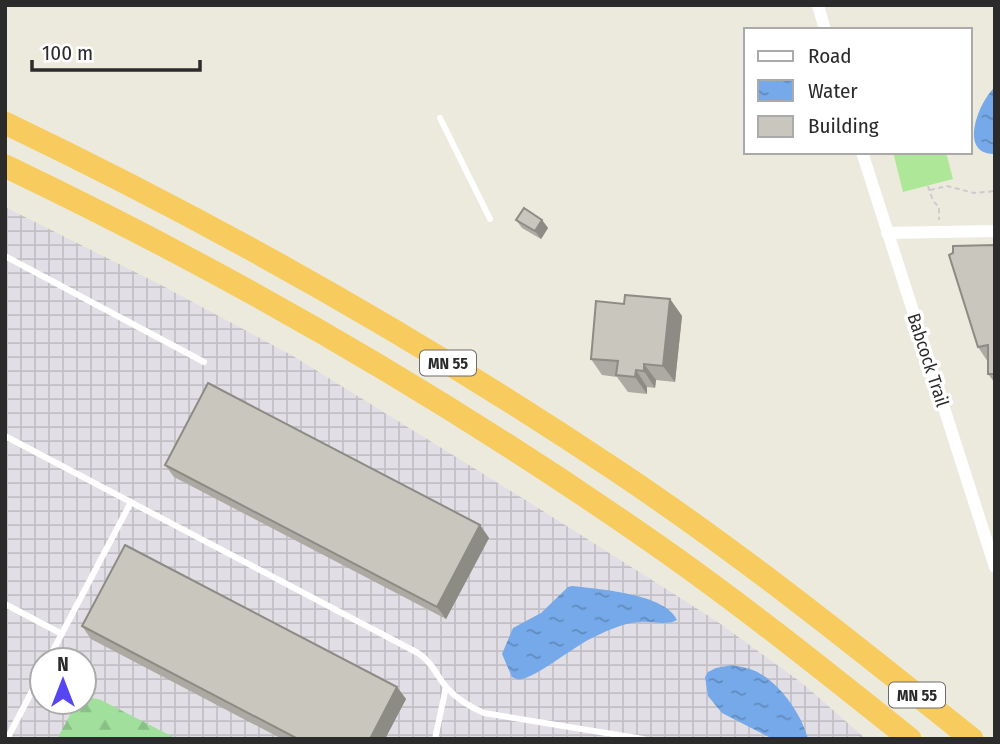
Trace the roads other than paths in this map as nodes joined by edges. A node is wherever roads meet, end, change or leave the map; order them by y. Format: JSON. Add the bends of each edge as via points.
{"nodes":[{"id":1,"x":818,"y":5,"type":"edge"},
{"id":2,"x":824,"y":28,"type":"edge"},
{"id":3,"x":440,"y":118,"type":"dead end"},
{"id":4,"x":5,"y":123,"type":"edge"},
{"id":5,"x":863,"y":154,"type":"edge"},
{"id":6,"x":5,"y":166,"type":"edge"},
{"id":7,"x":491,"y":219,"type":"dead end"},
{"id":8,"x":995,"y":231,"type":"edge"},
{"id":9,"x":887,"y":233,"type":"junction"},
{"id":10,"x":5,"y":256,"type":"edge"},
{"id":11,"x":204,"y":362,"type":"dead end"},
{"id":12,"x":5,"y":436,"type":"edge"},
{"id":13,"x":131,"y":502,"type":"junction"},
{"id":14,"x":995,"y":567,"type":"edge"},
{"id":15,"x":5,"y":604,"type":"edge"},
{"id":16,"x":62,"y":634,"type":"junction"},
{"id":17,"x":56,"y":646,"type":"edge"},
{"id":18,"x":862,"y":651,"type":"junction"},
{"id":19,"x":837,"y":680,"type":"junction"},
{"id":20,"x":446,"y":687,"type":"junction"},
{"id":21,"x":28,"y":699,"type":"edge"},
{"id":22,"x":7,"y":739,"type":"edge"},
{"id":23,"x":435,"y":739,"type":"edge"},
{"id":24,"x":643,"y":739,"type":"edge"},
{"id":25,"x":903,"y":739,"type":"edge"},
{"id":26,"x":910,"y":739,"type":"edge"},
{"id":27,"x":972,"y":739,"type":"edge"},
{"id":28,"x":989,"y":739,"type":"edge"}],
"edges":[{"from":1,"to":2,"type":"street"},
{"from":3,"to":7,"type":"lane"},
{"from":4,"to":18,"type":"highway","number":"MN 55","via":[[209,224],[418,344],[635,483]]},
{"from":5,"to":9,"type":"street","name":"Babcock Trail"},
{"from":6,"to":19,"type":"highway","number":"MN 55","via":[[240,285],[443,403],[636,531]]},
{"from":8,"to":9,"type":"street"},
{"from":9,"to":14,"type":"street","name":"Babcock Trail"},
{"from":10,"to":11,"type":"lane"},
{"from":12,"to":13,"type":"lane"},
{"from":13,"to":16,"type":"lane"},
{"from":13,"to":20,"type":"lane","via":[[418,653],[429,660]]},
{"from":15,"to":16,"type":"lane"},
{"from":16,"to":17,"type":"lane"},
{"from":18,"to":27,"type":"highway","number":"MN 55"},
{"from":18,"to":28,"type":"highway"},
{"from":19,"to":25,"type":"highway"},
{"from":19,"to":26,"type":"highway","number":"MN 55"},
{"from":20,"to":23,"type":"lane"},
{"from":20,"to":24,"type":"lane","via":[[484,713]]},
{"from":21,"to":22,"type":"lane"}]}
